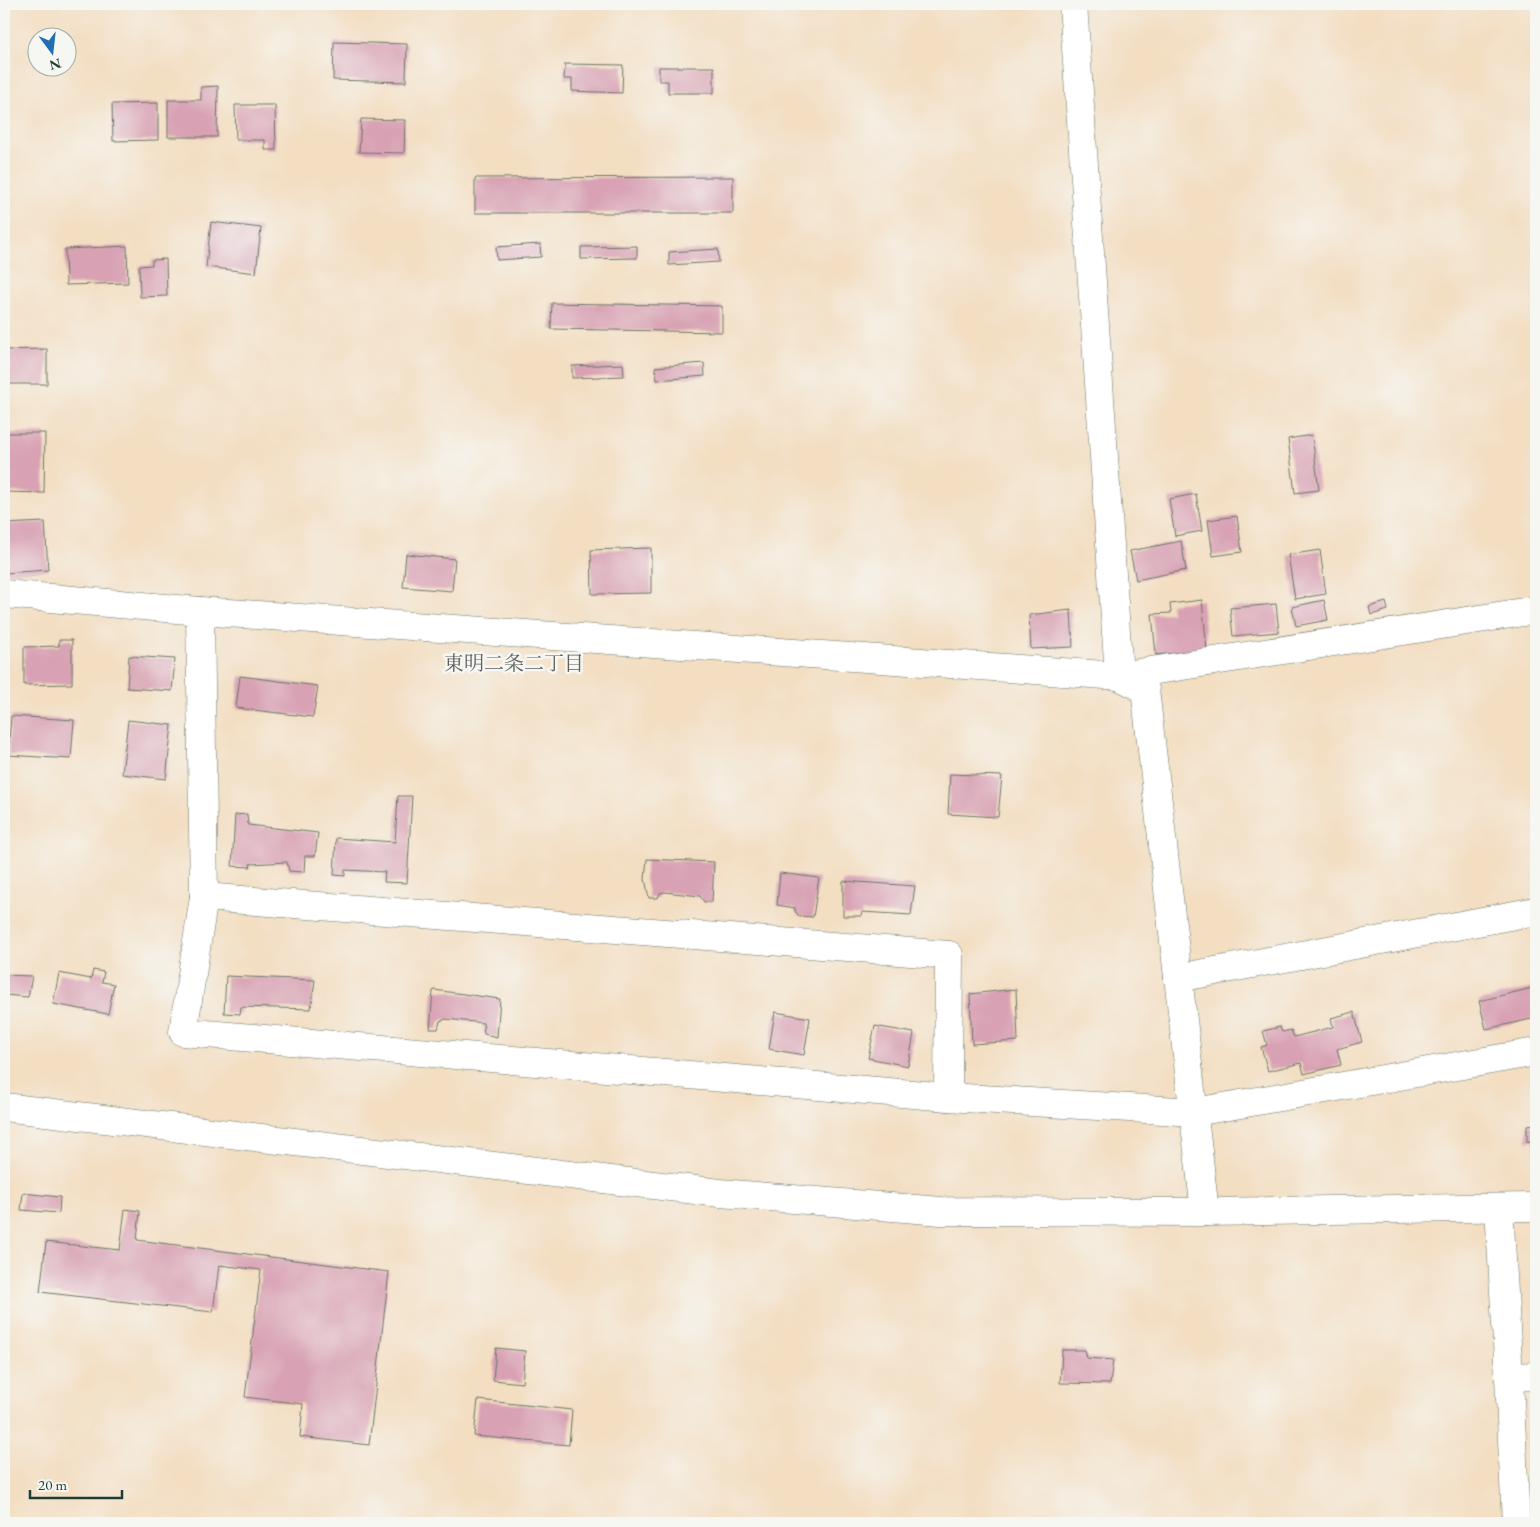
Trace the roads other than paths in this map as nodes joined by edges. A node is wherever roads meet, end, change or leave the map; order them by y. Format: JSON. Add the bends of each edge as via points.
{"nodes":[{"id":1,"x":1074,"y":4,"type":"edge"},
{"id":2,"x":4,"y":594,"type":"edge"},
{"id":3,"x":1536,"y":610,"type":"edge"},
{"id":4,"x":200,"y":611,"type":"junction"},
{"id":5,"x":1119,"y":676,"type":"junction"},
{"id":6,"x":204,"y":897,"type":"junction"},
{"id":7,"x":1536,"y":911,"type":"edge"},
{"id":8,"x":1178,"y":978,"type":"junction"},
{"id":9,"x":1536,"y":1052,"type":"edge"},
{"id":10,"x":948,"y":1097,"type":"junction"},
{"id":11,"x":4,"y":1107,"type":"edge"},
{"id":12,"x":1195,"y":1112,"type":"junction"},
{"id":13,"x":1499,"y":1208,"type":"junction"},
{"id":14,"x":1536,"y":1208,"type":"edge"},
{"id":15,"x":1205,"y":1212,"type":"junction"},
{"id":16,"x":1536,"y":1376,"type":"edge"},
{"id":17,"x":1509,"y":1377,"type":"junction"},
{"id":18,"x":1516,"y":1523,"type":"edge"}],
"edges":[{"from":1,"to":5,"type":"street"},
{"from":2,"to":4,"type":"street"},
{"from":3,"to":5,"type":"street"},
{"from":4,"to":5,"type":"street"},
{"from":4,"to":6,"type":"street"},
{"from":5,"to":8,"type":"street","via":[[1145,689]]},
{"from":6,"to":10,"type":"street","via":[[949,955]]},
{"from":6,"to":10,"type":"street","via":[[183,1032]]},
{"from":7,"to":8,"type":"street"},
{"from":8,"to":12,"type":"street"},
{"from":9,"to":12,"type":"street"},
{"from":10,"to":12,"type":"street"},
{"from":11,"to":15,"type":"street","via":[[720,1193],[941,1211]]},
{"from":12,"to":15,"type":"street"},
{"from":13,"to":14,"type":"street"},
{"from":13,"to":15,"type":"street"},
{"from":13,"to":17,"type":"street"},
{"from":16,"to":17,"type":"street"},
{"from":17,"to":18,"type":"street"}]}
